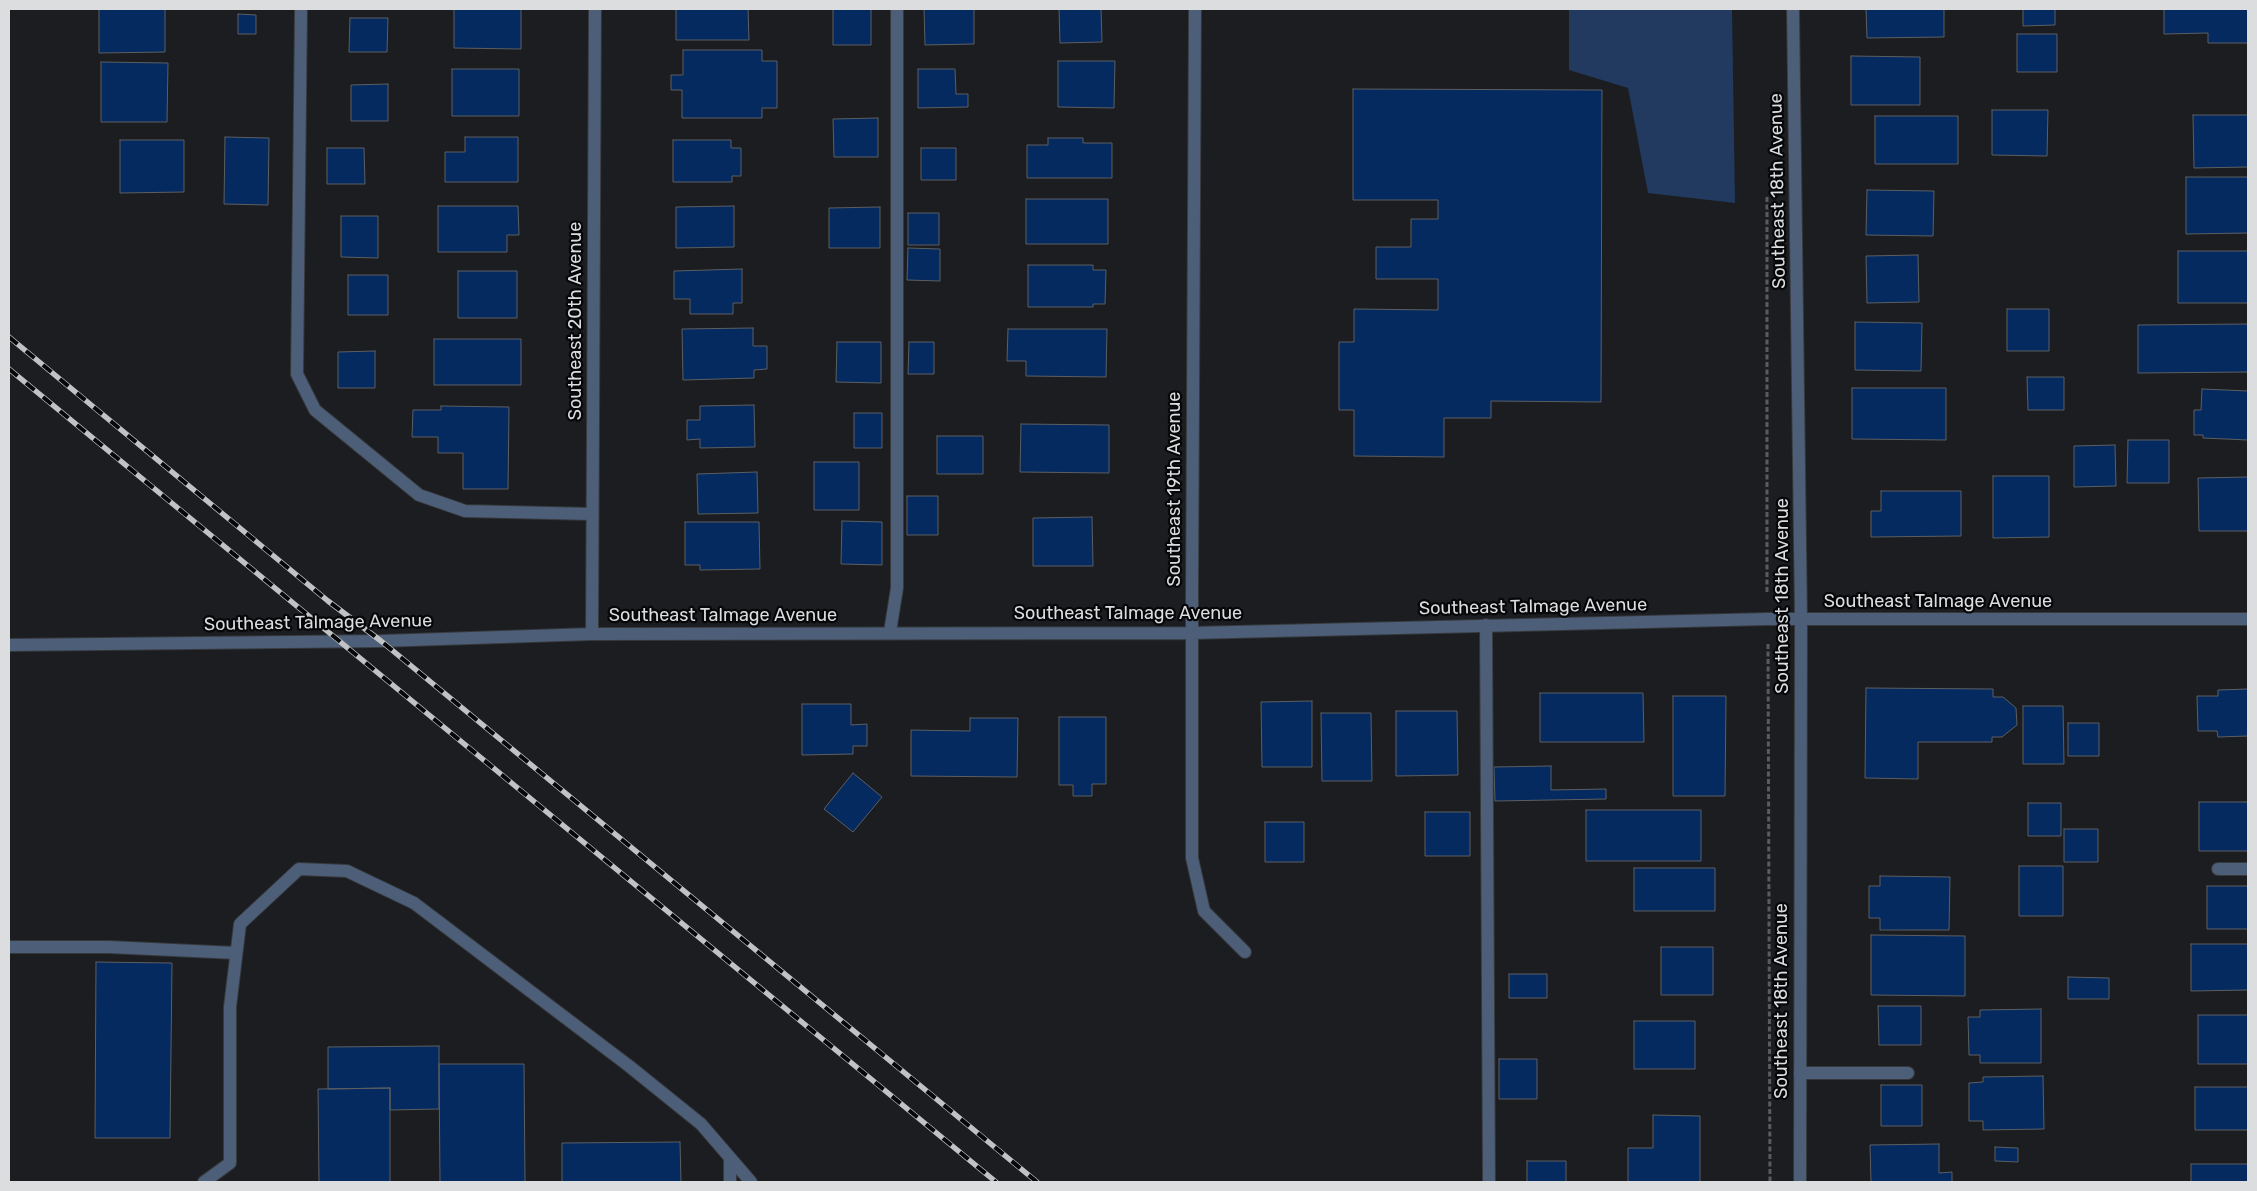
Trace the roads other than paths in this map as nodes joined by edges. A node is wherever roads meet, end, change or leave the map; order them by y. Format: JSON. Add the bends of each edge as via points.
{"nodes":[{"id":1,"x":301,"y":9,"type":"edge"},
{"id":2,"x":595,"y":9,"type":"edge"},
{"id":3,"x":897,"y":9,"type":"edge"},
{"id":4,"x":1195,"y":9,"type":"edge"},
{"id":5,"x":1793,"y":9,"type":"edge"},
{"id":6,"x":592,"y":514,"type":"junction"},
{"id":7,"x":2248,"y":619,"type":"edge"},
{"id":8,"x":1801,"y":620,"type":"junction"},
{"id":9,"x":1486,"y":625,"type":"junction"},
{"id":10,"x":890,"y":632,"type":"junction"},
{"id":11,"x":1192,"y":633,"type":"junction"},
{"id":12,"x":592,"y":634,"type":"junction"},
{"id":13,"x":9,"y":645,"type":"edge"},
{"id":14,"x":2218,"y":869,"type":"dead end"},
{"id":15,"x":2248,"y":869,"type":"edge"},
{"id":16,"x":9,"y":947,"type":"edge"},
{"id":17,"x":1245,"y":952,"type":"dead end"},
{"id":18,"x":236,"y":953,"type":"junction"},
{"id":19,"x":1800,"y":1073,"type":"junction"},
{"id":20,"x":1908,"y":1073,"type":"dead end"},
{"id":21,"x":730,"y":1159,"type":"junction"},
{"id":22,"x":204,"y":1182,"type":"edge"},
{"id":23,"x":730,"y":1182,"type":"edge"},
{"id":24,"x":751,"y":1182,"type":"edge"},
{"id":25,"x":1489,"y":1182,"type":"edge"},
{"id":26,"x":1800,"y":1182,"type":"edge"}],
"edges":[{"from":1,"to":6,"type":"street","via":[[297,374],[315,410],[419,495],[465,511]]},
{"from":2,"to":6,"type":"street","name":"Southeast 20th Avenue"},
{"from":3,"to":10,"type":"street","via":[[897,588]]},
{"from":4,"to":11,"type":"street","name":"Southeast 19th Avenue"},
{"from":5,"to":8,"type":"street","name":"Southeast 18th Avenue"},
{"from":6,"to":12,"type":"street","name":"Southeast 20th Avenue"},
{"from":7,"to":8,"type":"street","name":"Southeast Talmage Avenue"},
{"from":8,"to":9,"type":"street","name":"Southeast Talmage Avenue"},
{"from":8,"to":19,"type":"street","name":"Southeast 18th Avenue"},
{"from":9,"to":11,"type":"street","name":"Southeast Talmage Avenue"},
{"from":9,"to":25,"type":"street"},
{"from":10,"to":11,"type":"street","name":"Southeast Talmage Avenue"},
{"from":10,"to":12,"type":"street","name":"Southeast Talmage Avenue"},
{"from":11,"to":17,"type":"street","name":"Southeast 19th Avenue","via":[[1192,858],[1204,911]]},
{"from":12,"to":13,"type":"street","name":"Southeast Talmage Avenue","via":[[381,641]]},
{"from":14,"to":15,"type":"street"},
{"from":16,"to":18,"type":"street","via":[[109,947]]},
{"from":18,"to":21,"type":"street","via":[[240,924],[299,869],[347,872],[422,908],[701,1124]]},
{"from":18,"to":22,"type":"street","via":[[230,1007],[230,1163]]},
{"from":19,"to":20,"type":"street"},
{"from":19,"to":26,"type":"street","name":"Southeast 18th Avenue"},
{"from":21,"to":23,"type":"street"},
{"from":21,"to":24,"type":"street"}]}
